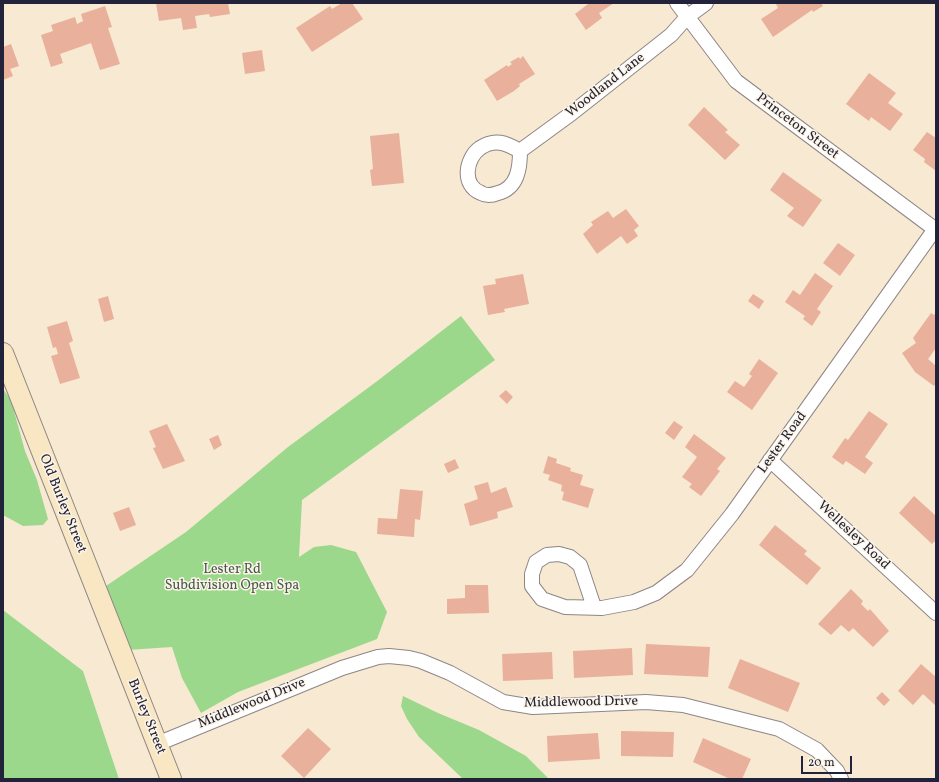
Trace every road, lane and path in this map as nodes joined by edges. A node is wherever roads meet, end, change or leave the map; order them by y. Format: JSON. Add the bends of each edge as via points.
{"nodes":[{"id":1,"x":677,"y":3,"type":"edge"},
{"id":2,"x":706,"y":3,"type":"edge"},
{"id":3,"x":687,"y":17,"type":"junction"},
{"id":4,"x":520,"y":151,"type":"dead end"},
{"id":5,"x":936,"y":229,"type":"edge"},
{"id":6,"x":3,"y":353,"type":"edge"},
{"id":7,"x":770,"y":460,"type":"junction"},
{"id":8,"x":594,"y":608,"type":"junction"},
{"id":9,"x":936,"y":612,"type":"edge"},
{"id":10,"x":122,"y":655,"type":"joint"},
{"id":11,"x":157,"y":744,"type":"junction"},
{"id":12,"x":171,"y":779,"type":"edge"},
{"id":13,"x":841,"y":779,"type":"edge"}],
"edges":[{"from":1,"to":3,"type":"street","name":"Princeton Street"},
{"from":2,"to":3,"type":"street","name":"Woodland Lane"},
{"from":3,"to":4,"type":"street","name":"Woodland Lane","via":[[671,35]]},
{"from":3,"to":5,"type":"street","name":"Princeton Street","via":[[736,81]]},
{"from":5,"to":7,"type":"street","name":"Lester Road"},
{"from":6,"to":10,"type":"main road","name":"Old Burley Street"},
{"from":7,"to":8,"type":"street","name":"Lester Road","via":[[732,514],[686,570],[656,593],[634,602]]},
{"from":7,"to":9,"type":"street","name":"Wellesley Road"},
{"from":8,"to":8,"type":"street","name":"Lester Road","via":[[565,607],[542,599],[532,586],[536,562],[547,555],[559,554],[570,557],[580,565]]},
{"from":10,"to":11,"type":"main road","name":"Burley Street"},
{"from":11,"to":12,"type":"main road","name":"Burley Street"},
{"from":11,"to":13,"type":"street","name":"Middlewood Drive","via":[[342,668],[371,658],[389,656],[420,660],[503,702],[533,707],[646,702],[683,705],[779,729],[817,750]]}]}
